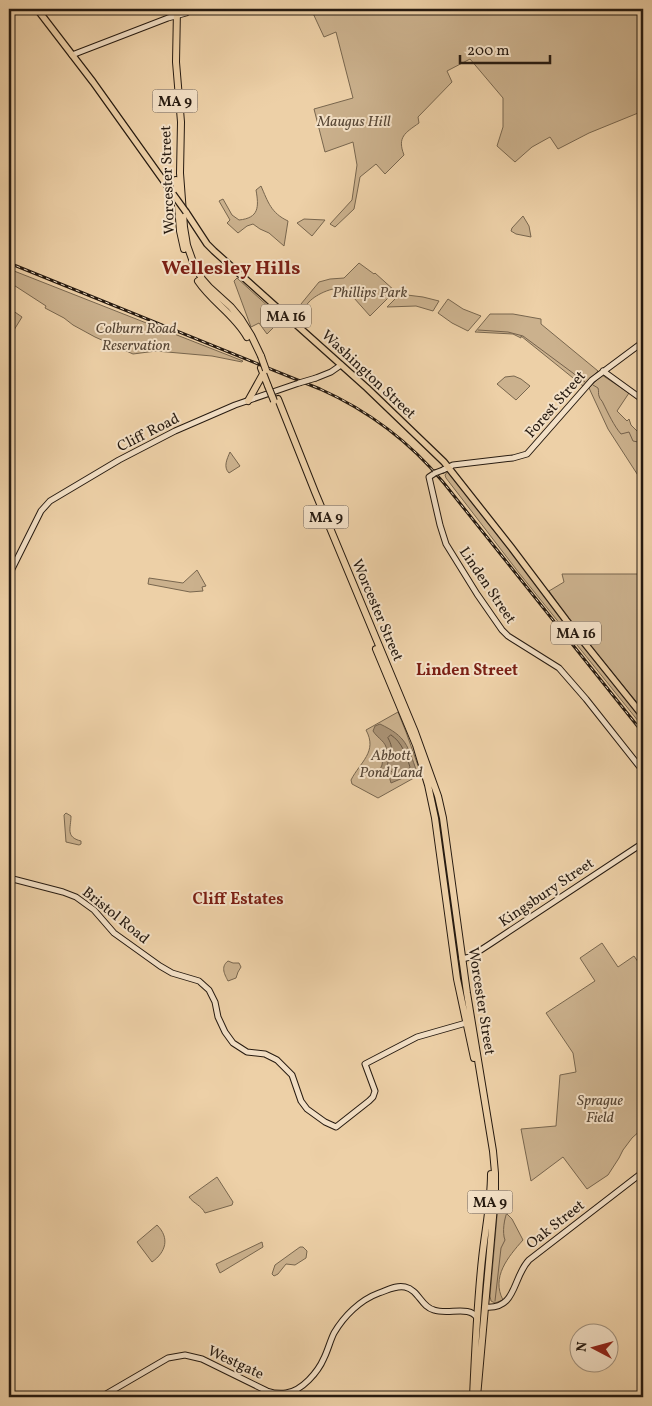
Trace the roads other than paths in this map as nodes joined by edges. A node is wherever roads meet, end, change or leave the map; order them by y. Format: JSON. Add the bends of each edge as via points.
{"nodes":[{"id":1,"x":38,"y":9,"type":"edge"},
{"id":2,"x":173,"y":9,"type":"edge"},
{"id":3,"x":193,"y":9,"type":"edge"},
{"id":4,"x":176,"y":14,"type":"edge"},
{"id":5,"x":72,"y":55,"type":"junction"},
{"id":6,"x":643,"y":342,"type":"edge"},
{"id":7,"x":341,"y":365,"type":"junction"},
{"id":8,"x":264,"y":371,"type":"junction"},
{"id":9,"x":604,"y":371,"type":"junction"},
{"id":10,"x":276,"y":400,"type":"junction"},
{"id":11,"x":643,"y":400,"type":"edge"},
{"id":12,"x":248,"y":401,"type":"junction"},
{"id":13,"x":462,"y":464,"type":"junction"},
{"id":14,"x":446,"y":468,"type":"junction"},
{"id":15,"x":432,"y":475,"type":"joint"},
{"id":16,"x":457,"y":477,"type":"junction"},
{"id":17,"x":9,"y":575,"type":"edge"},
{"id":18,"x":643,"y":716,"type":"edge"},
{"id":19,"x":643,"y":771,"type":"edge"},
{"id":20,"x":643,"y":843,"type":"edge"},
{"id":21,"x":9,"y":878,"type":"edge"},
{"id":22,"x":443,"y":879,"type":"junction"},
{"id":23,"x":452,"y":880,"type":"junction"},
{"id":24,"x":462,"y":959,"type":"junction"},
{"id":25,"x":466,"y":1008,"type":"junction"},
{"id":26,"x":466,"y":1023,"type":"junction"},
{"id":27,"x":643,"y":1172,"type":"edge"},
{"id":28,"x":482,"y":1293,"type":"junction"},
{"id":29,"x":496,"y":1305,"type":"junction"},
{"id":30,"x":481,"y":1308,"type":"junction"},
{"id":31,"x":462,"y":1311,"type":"junction"},
{"id":32,"x":480,"y":1322,"type":"junction"},
{"id":33,"x":101,"y":1397,"type":"edge"},
{"id":34,"x":473,"y":1397,"type":"edge"},
{"id":35,"x":477,"y":1397,"type":"edge"}],
"edges":[{"from":1,"to":5,"type":"main road","name":"Washington Street","number":"MA 16"},
{"from":2,"to":4,"type":"highway","name":"Worcester Street","number":"MA 9"},
{"from":3,"to":4,"type":"street"},
{"from":4,"to":5,"type":"street"},
{"from":4,"to":8,"type":"highway","name":"Worcester Street","number":"MA 9","via":[[172,66],[177,129],[176,175],[183,246],[199,283],[239,324]]},
{"from":5,"to":7,"type":"main road","name":"Washington Street","number":"MA 16","bridge":true,"via":[[210,248]]},
{"from":6,"to":9,"type":"street","name":"Forest Street"},
{"from":7,"to":12,"type":"street","name":"Cliff Road","bridge":true,"via":[[316,378]]},
{"from":7,"to":14,"type":"main road","name":"Washington Street","number":"MA 16","via":[[408,427]]},
{"from":8,"to":10,"type":"highway","name":"Worcester Street","number":"MA 9"},
{"from":8,"to":12,"type":"highway"},
{"from":9,"to":11,"type":"street"},
{"from":9,"to":13,"type":"street","name":"Forest Street","via":[[588,384],[527,454]]},
{"from":10,"to":22,"type":"highway","name":"Worcester Street","number":"MA 9","via":[[312,496],[416,745],[432,802]]},
{"from":10,"to":23,"type":"highway","name":"Worcester Street","number":"MA 9","via":[[421,748],[442,812]]},
{"from":12,"to":17,"type":"street","name":"Cliff Road","via":[[147,445],[48,502]]},
{"from":13,"to":14,"type":"street","name":"Forest Street"},
{"from":13,"to":16,"type":"street","via":[[457,469]]},
{"from":14,"to":15,"type":"street","name":"Forest Street","bridge":true},
{"from":14,"to":16,"type":"main road","name":"Washington Street","number":"MA 16"},
{"from":15,"to":19,"type":"street","name":"Linden Street","via":[[446,544],[502,630],[559,668]]},
{"from":16,"to":18,"type":"main road","name":"Washington Street","number":"MA 16"},
{"from":20,"to":24,"type":"street","name":"Kingsbury Street","via":[[470,957]]},
{"from":21,"to":26,"type":"street","name":"Bristol Road","via":[[78,898],[94,910],[114,933],[160,966],[173,974],[199,981],[209,990],[225,1032],[234,1043],[247,1052],[265,1054],[277,1060],[292,1075],[307,1109],[336,1127],[374,1097],[365,1064],[417,1037]]},
{"from":22,"to":23,"type":"highway"},
{"from":22,"to":25,"type":"highway","name":"Worcester Street","number":"MA 9","via":[[454,962]]},
{"from":23,"to":24,"type":"highway","name":"Worcester Street","number":"MA 9"},
{"from":24,"to":25,"type":"highway","name":"Worcester Street","number":"MA 9"},
{"from":25,"to":26,"type":"highway","name":"Worcester Street","number":"MA 9"},
{"from":25,"to":28,"type":"highway","name":"Worcester Street","number":"MA 9","via":[[495,1173]]},
{"from":26,"to":28,"type":"highway","name":"Worcester Street","number":"MA 9","via":[[491,1170]]},
{"from":27,"to":29,"type":"street","name":"Oak Street","via":[[531,1258],[520,1272],[510,1297]]},
{"from":28,"to":29,"type":"street","via":[[489,1303]]},
{"from":28,"to":30,"type":"highway","name":"Worcester Street","number":"MA 9"},
{"from":29,"to":30,"type":"street"},
{"from":30,"to":31,"type":"street","name":"Westgate"},
{"from":30,"to":32,"type":"highway","name":"Worcester Street","number":"MA 9"},
{"from":31,"to":32,"type":"street","via":[[472,1313]]},
{"from":31,"to":33,"type":"street","name":"Westgate","via":[[432,1310],[405,1287],[391,1288],[374,1295],[346,1317],[317,1370],[297,1389],[286,1393],[267,1391],[202,1359],[185,1355],[168,1358]]},
{"from":32,"to":34,"type":"highway","name":"Worcester Street","number":"MA 9"},
{"from":32,"to":35,"type":"highway","name":"Worcester Street","number":"MA 9"}]}
